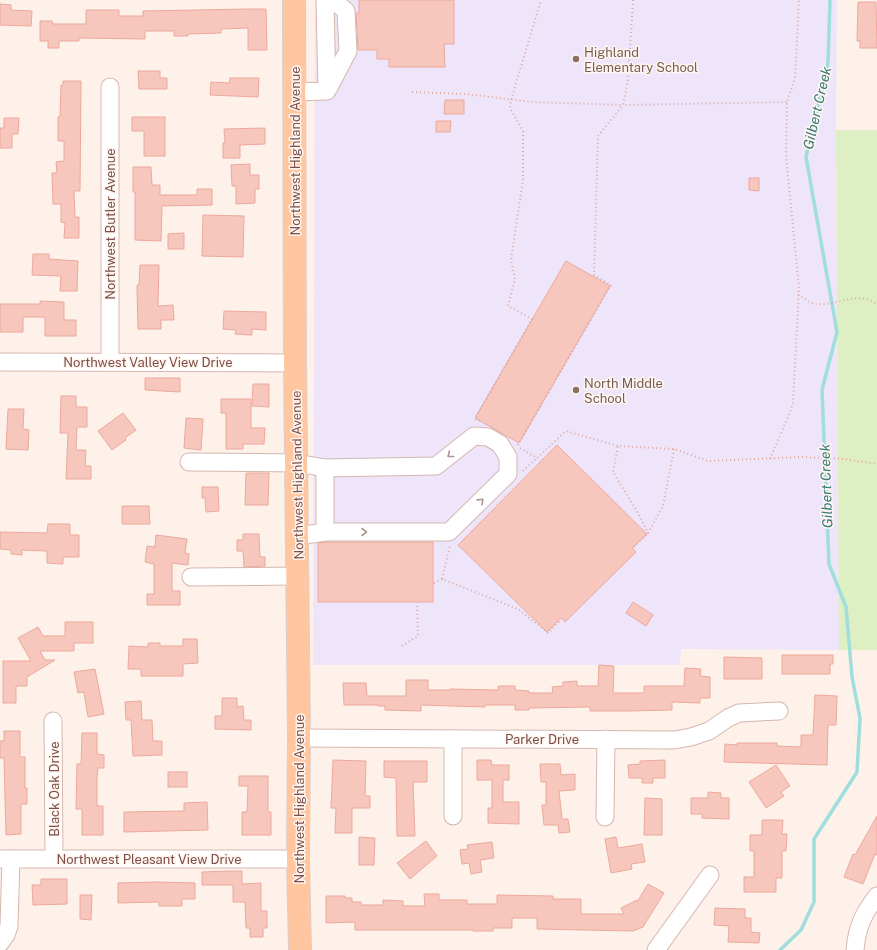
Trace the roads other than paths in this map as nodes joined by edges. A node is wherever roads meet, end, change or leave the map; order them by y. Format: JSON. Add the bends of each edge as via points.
{"nodes":[{"id":1,"x":294,"y":0,"type":"edge"},
{"id":2,"x":325,"y":0,"type":"edge"},
{"id":3,"x":333,"y":0,"type":"edge"},
{"id":4,"x":110,"y":87,"type":"dead end"},
{"id":5,"x":327,"y":91,"type":"junction"},
{"id":6,"x":294,"y":92,"type":"junction"},
{"id":7,"x":0,"y":362,"type":"edge"},
{"id":8,"x":110,"y":362,"type":"junction"},
{"id":9,"x":296,"y":363,"type":"junction"},
{"id":10,"x":189,"y":462,"type":"dead end"},
{"id":11,"x":297,"y":463,"type":"junction"},
{"id":12,"x":325,"y":468,"type":"junction"},
{"id":13,"x":325,"y":532,"type":"junction"},
{"id":14,"x":298,"y":536,"type":"junction"},
{"id":15,"x":298,"y":576,"type":"junction"},
{"id":16,"x":191,"y":577,"type":"dead end"},
{"id":17,"x":779,"y":711,"type":"dead end"},
{"id":18,"x":53,"y":721,"type":"dead end"},
{"id":19,"x":299,"y":738,"type":"junction"},
{"id":20,"x":454,"y":739,"type":"junction"},
{"id":21,"x":606,"y":739,"type":"junction"},
{"id":22,"x":453,"y":816,"type":"dead end"},
{"id":23,"x":605,"y":817,"type":"dead end"},
{"id":24,"x":54,"y":858,"type":"junction"},
{"id":25,"x":6,"y":859,"type":"edge"},
{"id":26,"x":298,"y":859,"type":"junction"},
{"id":27,"x":710,"y":875,"type":"dead end"},
{"id":28,"x":877,"y":896,"type":"edge"},
{"id":29,"x":0,"y":943,"type":"edge"},
{"id":30,"x":300,"y":950,"type":"edge"},
{"id":31,"x":656,"y":950,"type":"edge"},
{"id":32,"x":855,"y":950,"type":"edge"}],
"edges":[{"from":1,"to":6,"type":"main road","name":"Northwest Highland Avenue"},
{"from":2,"to":5,"type":"street"},
{"from":3,"to":5,"type":"street","via":[[346,11],[348,51]]},
{"from":4,"to":8,"type":"street","name":"Northwest Butler Avenue"},
{"from":5,"to":6,"type":"street"},
{"from":6,"to":9,"type":"main road","name":"Northwest Highland Avenue"},
{"from":7,"to":8,"type":"street","name":"Northwest Valley View Drive"},
{"from":8,"to":9,"type":"street","name":"Northwest Valley View Drive"},
{"from":9,"to":11,"type":"main road","name":"Northwest Highland Avenue"},
{"from":10,"to":11,"type":"street"},
{"from":11,"to":12,"type":"street"},
{"from":11,"to":14,"type":"main road","name":"Northwest Highland Avenue"},
{"from":12,"to":13,"type":"street"},
{"from":13,"to":12,"type":"street","one_way":true,"via":[[449,532],[508,474],[508,457],[500,444],[488,437],[474,436],[436,466]]},
{"from":13,"to":14,"type":"street"},
{"from":14,"to":15,"type":"main road","name":"Northwest Highland Avenue"},
{"from":15,"to":16,"type":"street"},
{"from":15,"to":19,"type":"main road","name":"Northwest Highland Avenue"},
{"from":17,"to":21,"type":"street","name":"Parker Drive","via":[[739,713],[709,731],[674,740]]},
{"from":18,"to":24,"type":"street","name":"Black Oak Drive"},
{"from":19,"to":20,"type":"street","name":"Parker Drive"},
{"from":19,"to":26,"type":"main road","name":"Northwest Highland Avenue"},
{"from":20,"to":21,"type":"street","name":"Parker Drive"},
{"from":20,"to":22,"type":"street"},
{"from":21,"to":23,"type":"street"},
{"from":24,"to":25,"type":"street","name":"Northwest Pleasant View Drive"},
{"from":24,"to":26,"type":"street","name":"Northwest Pleasant View Drive"},
{"from":25,"to":29,"type":"street","via":[[9,926]]},
{"from":26,"to":30,"type":"main road","name":"Northwest Highland Avenue"},
{"from":27,"to":31,"type":"street"},
{"from":28,"to":32,"type":"street","via":[[866,911],[857,935]]}]}
